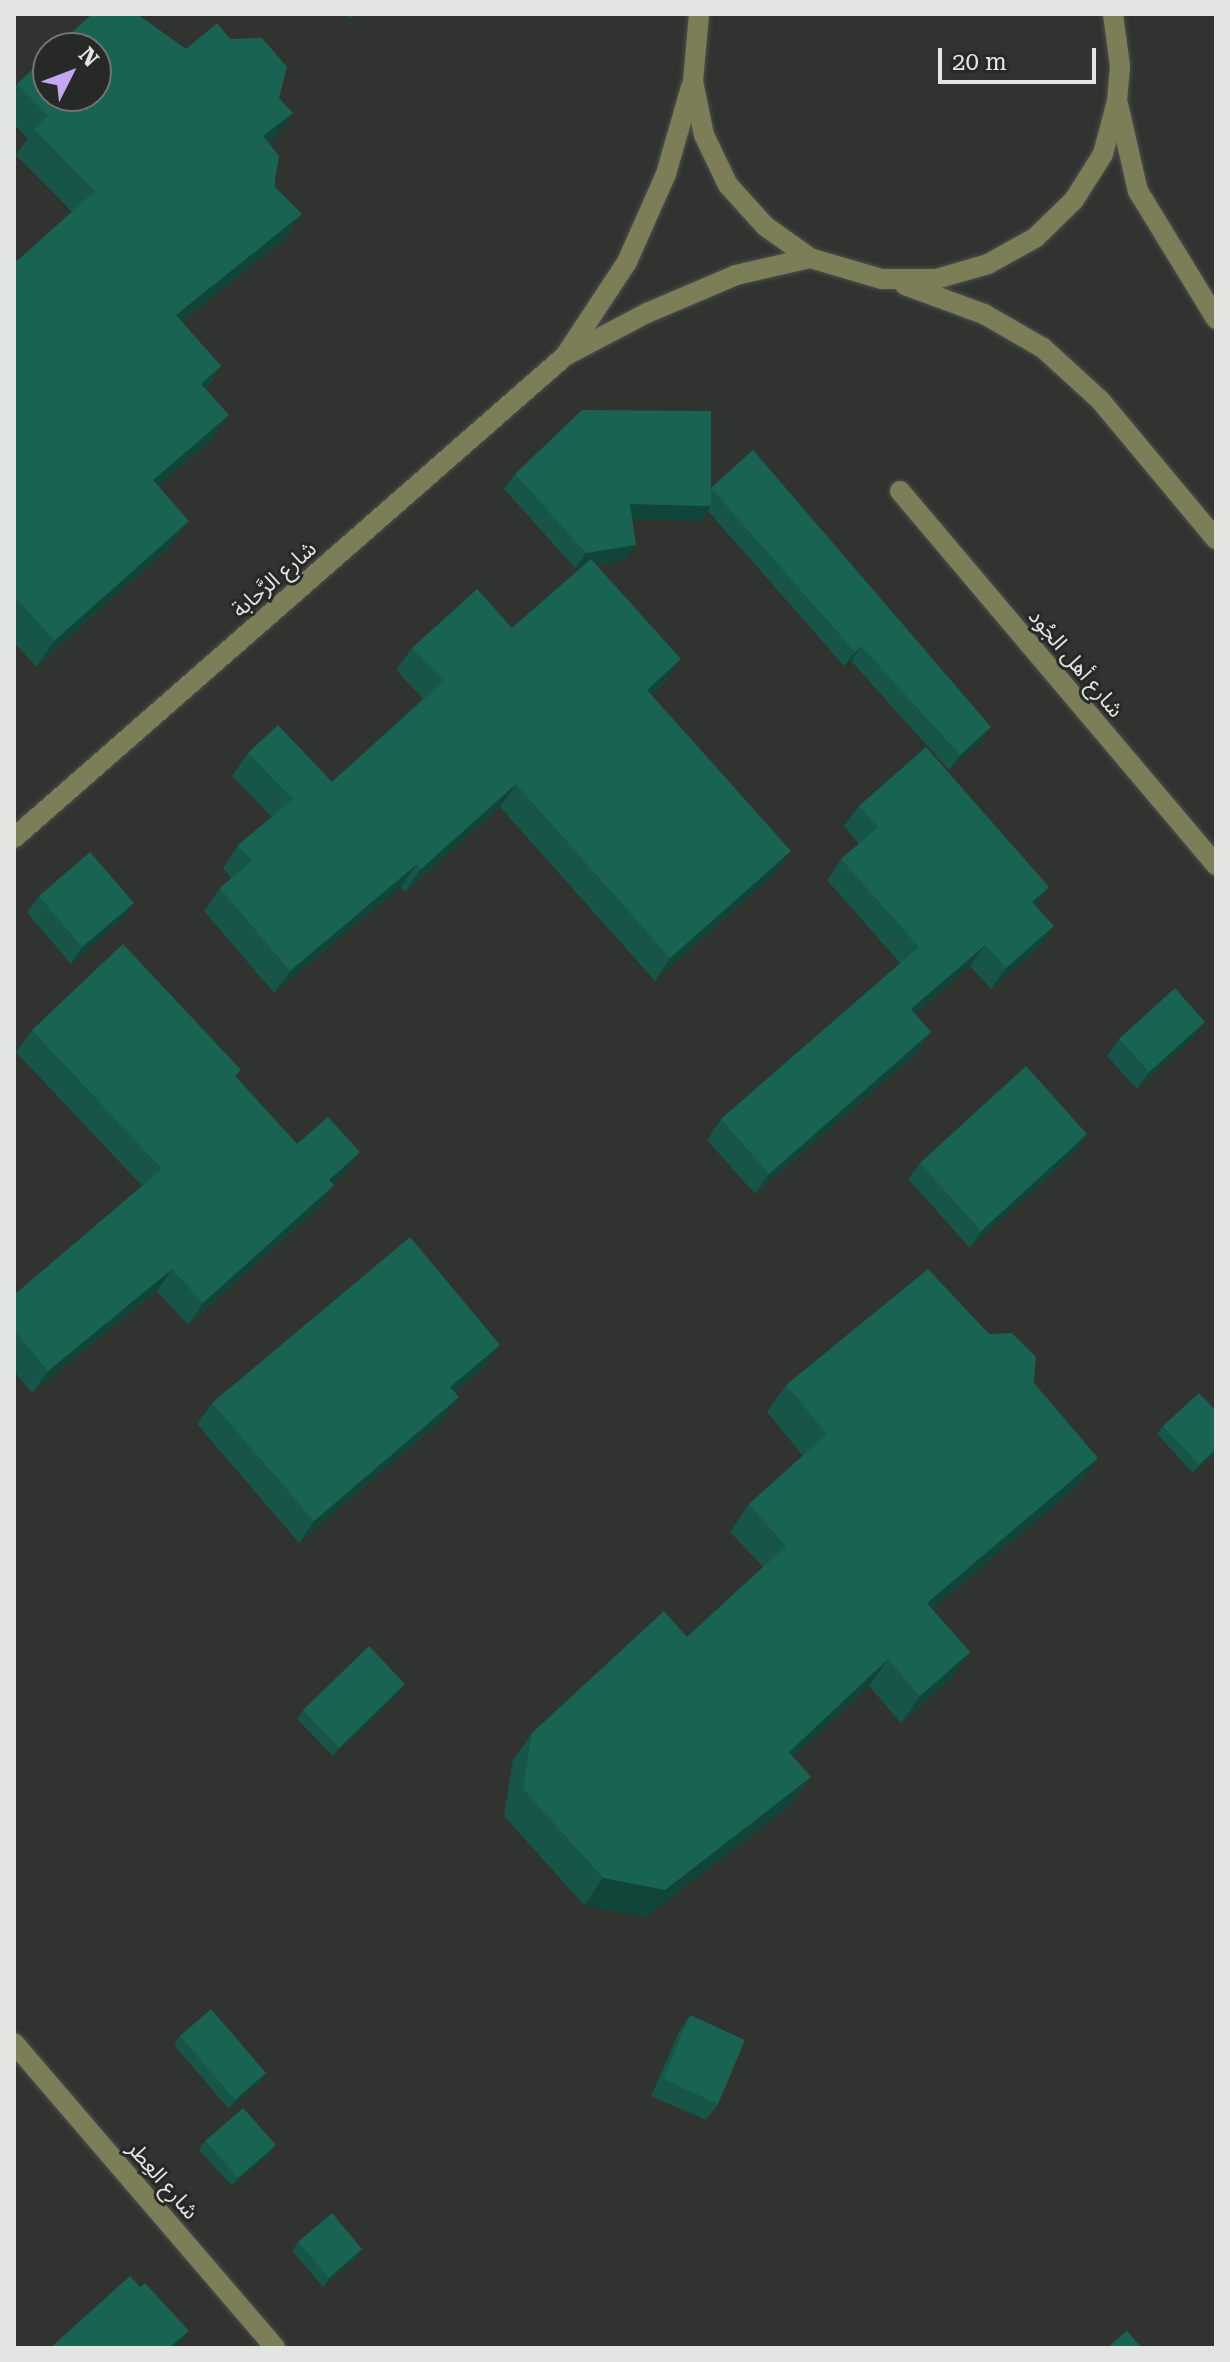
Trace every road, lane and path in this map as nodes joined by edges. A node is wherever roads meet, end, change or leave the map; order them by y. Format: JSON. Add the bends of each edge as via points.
{"nodes":[{"id":1,"x":699,"y":14,"type":"edge"},
{"id":2,"x":1115,"y":20,"type":"edge"},
{"id":3,"x":693,"y":81,"type":"junction"},
{"id":4,"x":1117,"y":101,"type":"junction"},
{"id":5,"x":810,"y":258,"type":"junction"},
{"id":6,"x":882,"y":279,"type":"junction"},
{"id":7,"x":1216,"y":319,"type":"edge"},
{"id":8,"x":565,"y":356,"type":"junction"},
{"id":9,"x":900,"y":491,"type":"dead end"},
{"id":10,"x":1216,"y":539,"type":"edge"},
{"id":11,"x":14,"y":838,"type":"edge"},
{"id":12,"x":1216,"y":865,"type":"edge"},
{"id":13,"x":14,"y":2043,"type":"edge"},
{"id":14,"x":275,"y":2348,"type":"edge"}],
"edges":[{"from":1,"to":3,"type":"street"},
{"from":2,"to":4,"type":"street"},
{"from":3,"to":5,"type":"street","via":[[704,135],[728,185],[765,226]]},
{"from":3,"to":8,"type":"street","name":"شارع الرَّحابة","via":[[666,174],[627,262]]},
{"from":4,"to":6,"type":"street","via":[[1103,154],[1074,200],[1035,238],[988,264],[936,279]]},
{"from":4,"to":7,"type":"street","via":[[1138,191]]},
{"from":5,"to":6,"type":"street"},
{"from":5,"to":8,"type":"street","name":"شارع الرَّحابة","via":[[736,275]]},
{"from":6,"to":10,"type":"street","via":[[984,314],[1043,348],[1100,400]]},
{"from":8,"to":11,"type":"street","name":"شارع الرَّحابة"},
{"from":9,"to":12,"type":"street","name":"شارع أهل الجُود"},
{"from":13,"to":14,"type":"street","name":"شارع العِطر"}]}
